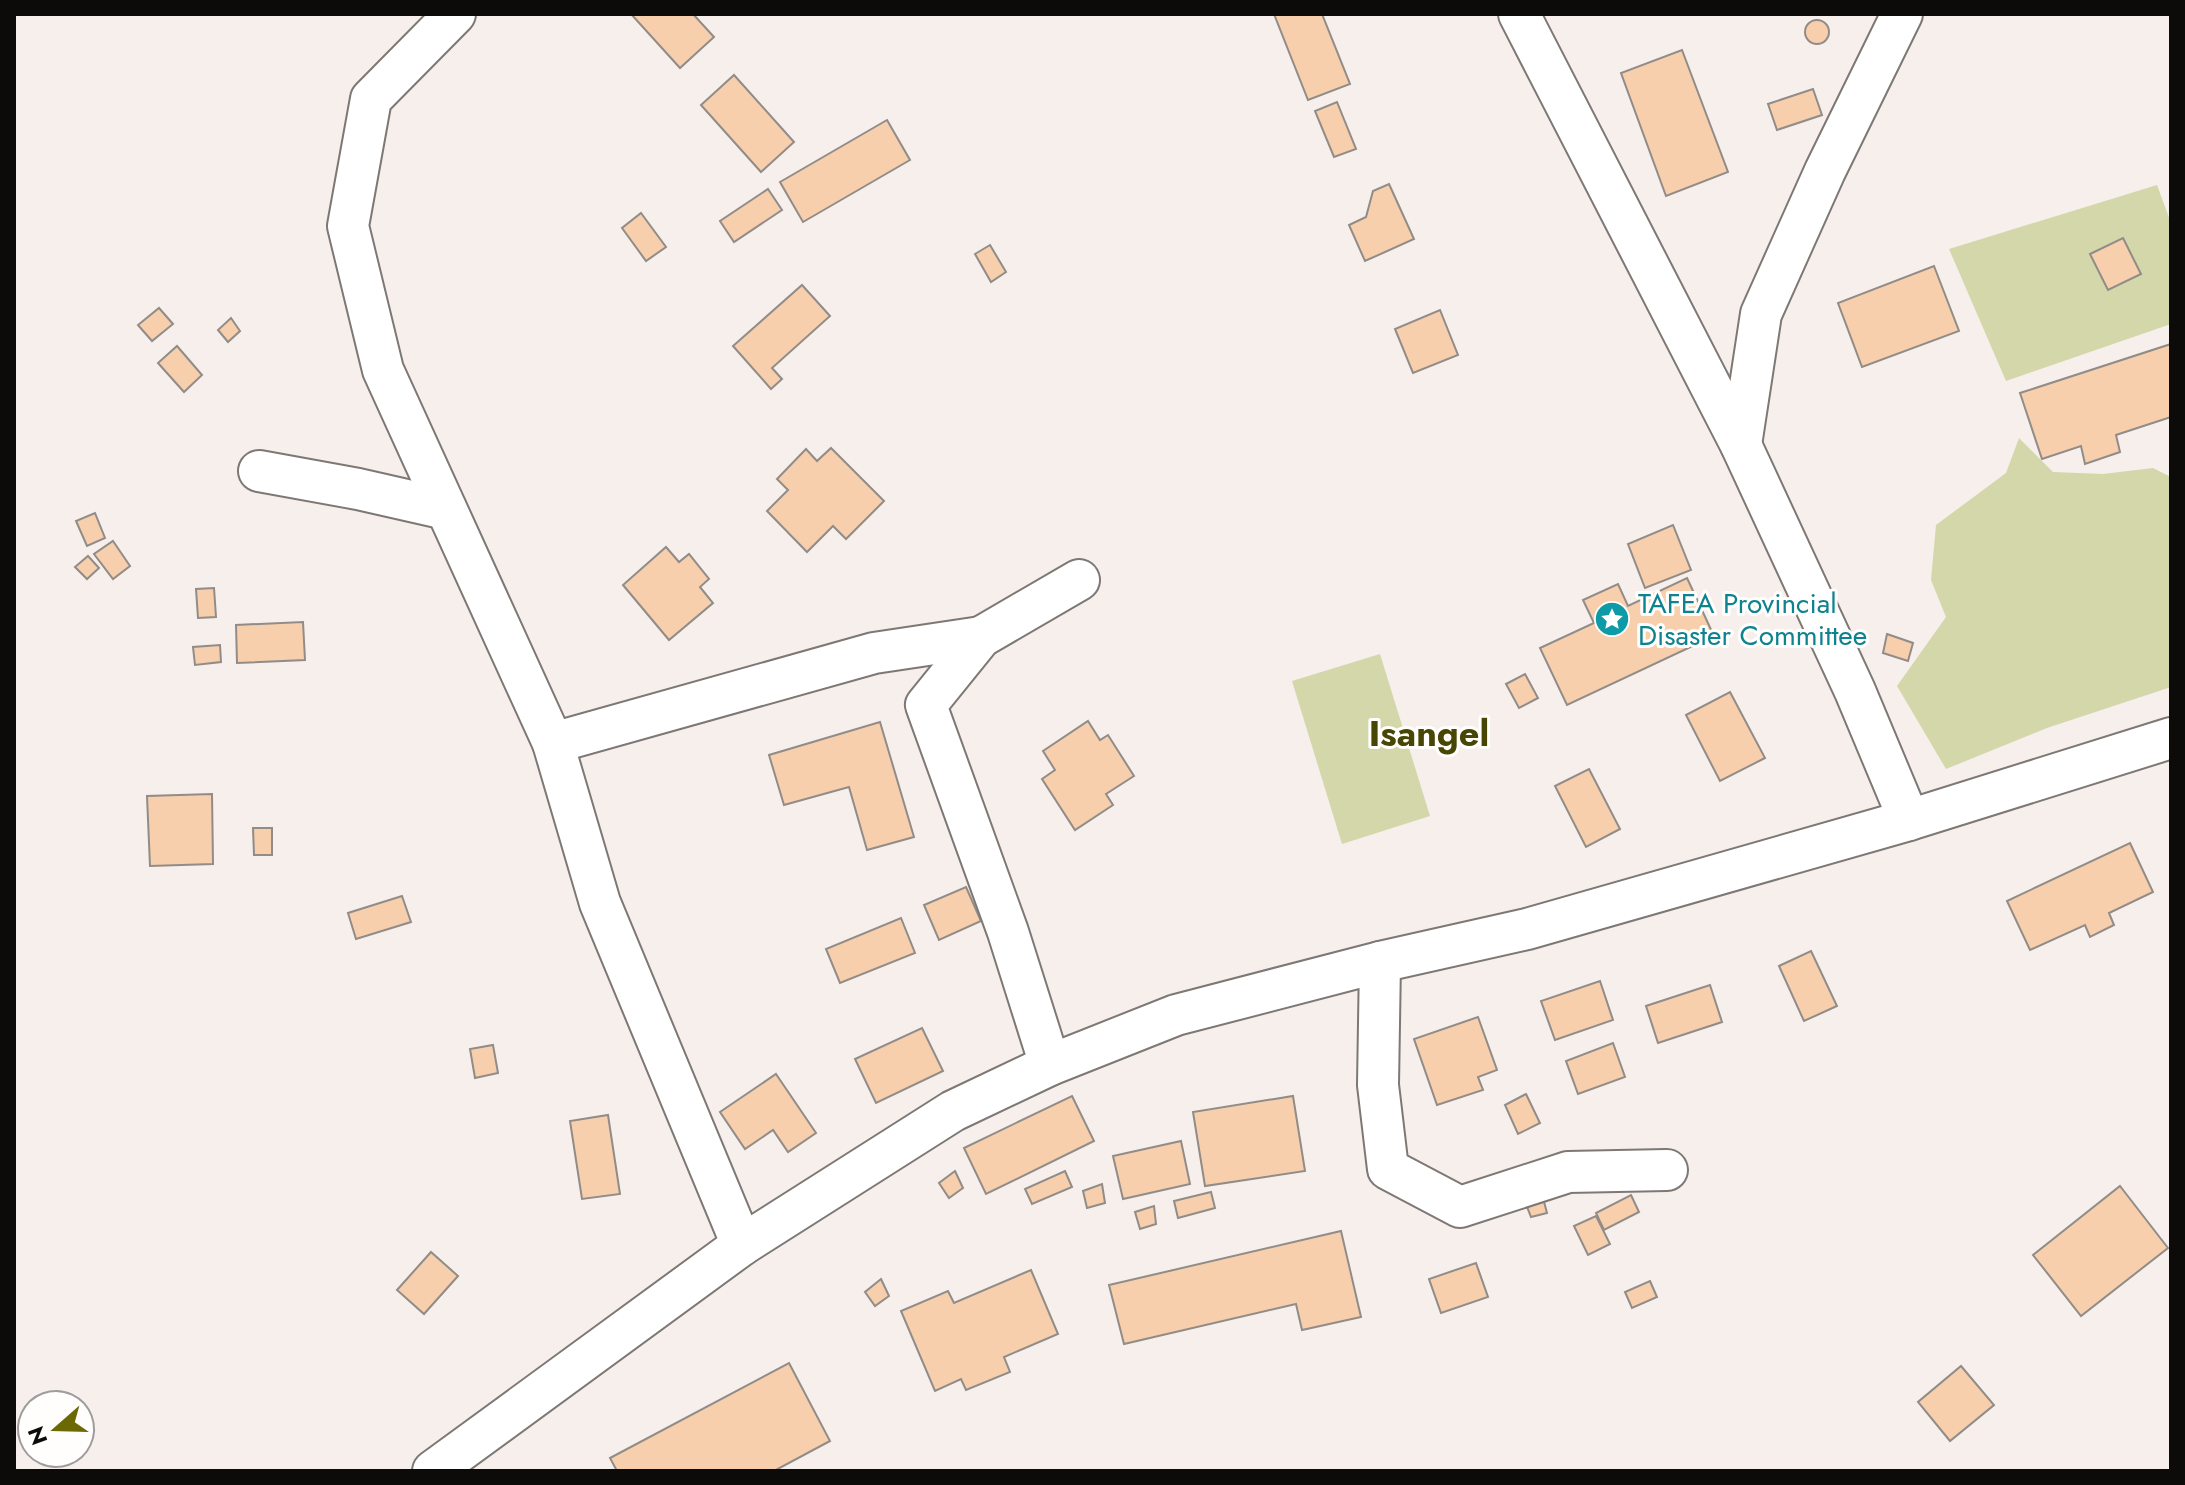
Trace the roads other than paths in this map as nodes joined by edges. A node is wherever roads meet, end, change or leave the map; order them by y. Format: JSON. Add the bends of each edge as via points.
{"nodes":[{"id":1,"x":455,"y":14,"type":"edge"},
{"id":2,"x":1519,"y":14,"type":"edge"},
{"id":3,"x":1902,"y":14,"type":"edge"},
{"id":4,"x":1741,"y":445,"type":"junction"},
{"id":5,"x":259,"y":471,"type":"dead end"},
{"id":6,"x":446,"y":509,"type":"junction"},
{"id":7,"x":1079,"y":580,"type":"dead end"},
{"id":8,"x":981,"y":637,"type":"junction"},
{"id":9,"x":2171,"y":738,"type":"edge"},
{"id":10,"x":553,"y":743,"type":"junction"},
{"id":11,"x":1909,"y":820,"type":"junction"},
{"id":12,"x":1380,"y":962,"type":"junction"},
{"id":13,"x":1050,"y":1065,"type":"junction"},
{"id":14,"x":1667,"y":1170,"type":"dead end"},
{"id":15,"x":742,"y":1245,"type":"junction"},
{"id":16,"x":433,"y":1471,"type":"edge"}],
"edges":[{"from":1,"to":6,"type":"street","via":[[371,99],[348,226],[383,370]]},
{"from":2,"to":4,"type":"street"},
{"from":3,"to":4,"type":"street","via":[[1761,314]]},
{"from":4,"to":11,"type":"street"},
{"from":5,"to":6,"type":"street"},
{"from":6,"to":10,"type":"street"},
{"from":7,"to":8,"type":"street"},
{"from":8,"to":10,"type":"street","via":[[874,653]]},
{"from":8,"to":13,"type":"street","via":[[926,705]]},
{"from":9,"to":11,"type":"street"},
{"from":10,"to":15,"type":"street","via":[[600,903]]},
{"from":11,"to":12,"type":"street","via":[[1527,929]]},
{"from":12,"to":13,"type":"street","via":[[1176,1015]]},
{"from":12,"to":14,"type":"street","via":[[1378,1085],[1388,1169],[1460,1207],[1568,1172]]},
{"from":13,"to":15,"type":"street","via":[[953,1111]]},
{"from":15,"to":16,"type":"street"}]}
